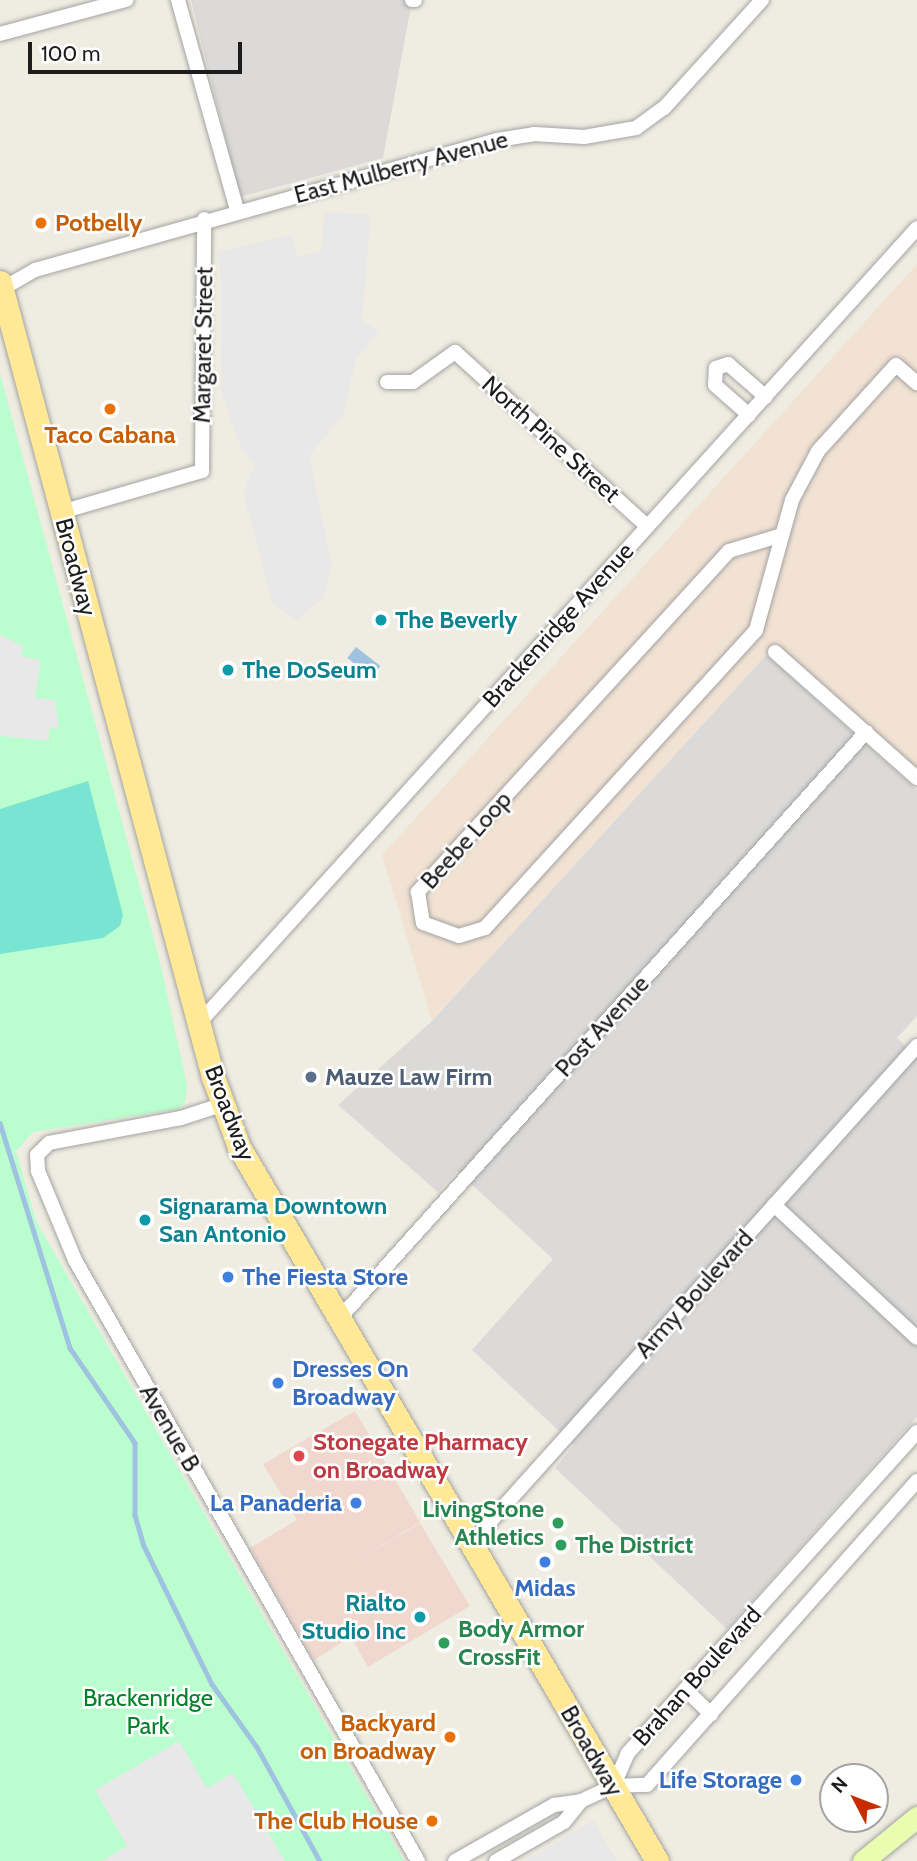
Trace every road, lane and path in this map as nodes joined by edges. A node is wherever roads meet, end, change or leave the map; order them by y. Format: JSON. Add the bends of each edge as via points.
{"nodes":[{"id":1,"x":126,"y":0,"type":"edge"},
{"id":2,"x":178,"y":0,"type":"edge"},
{"id":3,"x":762,"y":0,"type":"edge"},
{"id":4,"x":0,"y":34,"type":"edge"},
{"id":5,"x":237,"y":210,"type":"junction"},
{"id":6,"x":204,"y":219,"type":"junction"},
{"id":7,"x":917,"y":228,"type":"edge"},
{"id":8,"x":1,"y":287,"type":"edge"},
{"id":9,"x":387,"y":382,"type":"dead end"},
{"id":10,"x":917,"y":383,"type":"edge"},
{"id":11,"x":766,"y":397,"type":"junction"},
{"id":12,"x":749,"y":415,"type":"junction"},
{"id":13,"x":61,"y":512,"type":"junction"},
{"id":14,"x":647,"y":526,"type":"junction"},
{"id":15,"x":782,"y":535,"type":"junction"},
{"id":16,"x":775,"y":652,"type":"dead end"},
{"id":17,"x":866,"y":732,"type":"junction"},
{"id":18,"x":917,"y":778,"type":"edge"},
{"id":19,"x":199,"y":1023,"type":"junction"},
{"id":20,"x":917,"y":1046,"type":"edge"},
{"id":21,"x":221,"y":1105,"type":"junction"},
{"id":22,"x":774,"y":1205,"type":"junction"},
{"id":23,"x":339,"y":1319,"type":"junction"},
{"id":24,"x":917,"y":1338,"type":"edge"},
{"id":25,"x":917,"y":1432,"type":"edge"},
{"id":26,"x":917,"y":1481,"type":"edge"},
{"id":27,"x":471,"y":1543,"type":"junction"},
{"id":28,"x":686,"y":1690,"type":"junction"},
{"id":29,"x":711,"y":1714,"type":"junction"},
{"id":30,"x":613,"y":1786,"type":"junction"},
{"id":31,"x":581,"y":1801,"type":"junction"},
{"id":32,"x":917,"y":1817,"type":"edge"},
{"id":33,"x":418,"y":1861,"type":"edge"},
{"id":34,"x":455,"y":1861,"type":"edge"},
{"id":35,"x":496,"y":1861,"type":"edge"},
{"id":36,"x":657,"y":1861,"type":"edge"},
{"id":37,"x":863,"y":1861,"type":"edge"}],
"edges":[{"from":1,"to":4,"type":"street"},
{"from":2,"to":5,"type":"street"},
{"from":3,"to":5,"type":"street","name":"East Mulberry Avenue","via":[[664,108],[636,128],[584,137],[515,136]]},
{"from":5,"to":6,"type":"street","name":"East Mulberry Avenue"},
{"from":6,"to":8,"type":"street","name":"East Mulberry Avenue","via":[[35,270]]},
{"from":6,"to":13,"type":"street","name":"Margaret Street","via":[[202,471]]},
{"from":7,"to":11,"type":"street","name":"Brackenridge Avenue"},
{"from":8,"to":13,"type":"main road","name":"Broadway"},
{"from":9,"to":14,"type":"street","name":"North Pine Street","via":[[413,382],[455,352]]},
{"from":10,"to":15,"type":"street","via":[[896,365],[818,451],[802,478]]},
{"from":11,"to":12,"type":"street","name":"Brackenridge Avenue"},
{"from":11,"to":12,"type":"street","via":[[728,364],[716,368],[715,385]]},
{"from":12,"to":14,"type":"street","name":"Brackenridge Avenue"},
{"from":13,"to":19,"type":"main road","name":"Broadway"},
{"from":14,"to":19,"type":"street","name":"Brackenridge Avenue"},
{"from":15,"to":15,"type":"street","name":"Beebe Loop","via":[[729,551],[418,892],[422,923],[459,936],[485,928],[756,630]]},
{"from":16,"to":17,"type":"street"},
{"from":17,"to":18,"type":"street"},
{"from":17,"to":23,"type":"street","name":"Post Avenue"},
{"from":19,"to":21,"type":"main road","name":"Broadway"},
{"from":20,"to":22,"type":"street","name":"Army Boulevard"},
{"from":21,"to":23,"type":"main road","name":"Broadway","via":[[239,1147]]},
{"from":21,"to":33,"type":"street","name":"Avenue B","via":[[49,1143],[37,1155],[38,1171],[75,1260]]},
{"from":22,"to":24,"type":"street"},
{"from":22,"to":27,"type":"street","name":"Army Boulevard"},
{"from":23,"to":27,"type":"main road","name":"Broadway"},
{"from":25,"to":28,"type":"street","name":"Brahan Boulevard"},
{"from":26,"to":29,"type":"street","name":"Brahan Boulevard"},
{"from":27,"to":30,"type":"main road","name":"Broadway"},
{"from":28,"to":29,"type":"street"},
{"from":28,"to":30,"type":"street","name":"Brahan Boulevard","via":[[628,1753]]},
{"from":29,"to":30,"type":"street","name":"Brahan Boulevard","via":[[647,1785]]},
{"from":30,"to":31,"type":"street"},
{"from":30,"to":36,"type":"main road","name":"Broadway"},
{"from":31,"to":34,"type":"street","via":[[554,1805]]},
{"from":31,"to":35,"type":"street","via":[[564,1822]]},
{"from":32,"to":37,"type":"street"}]}
